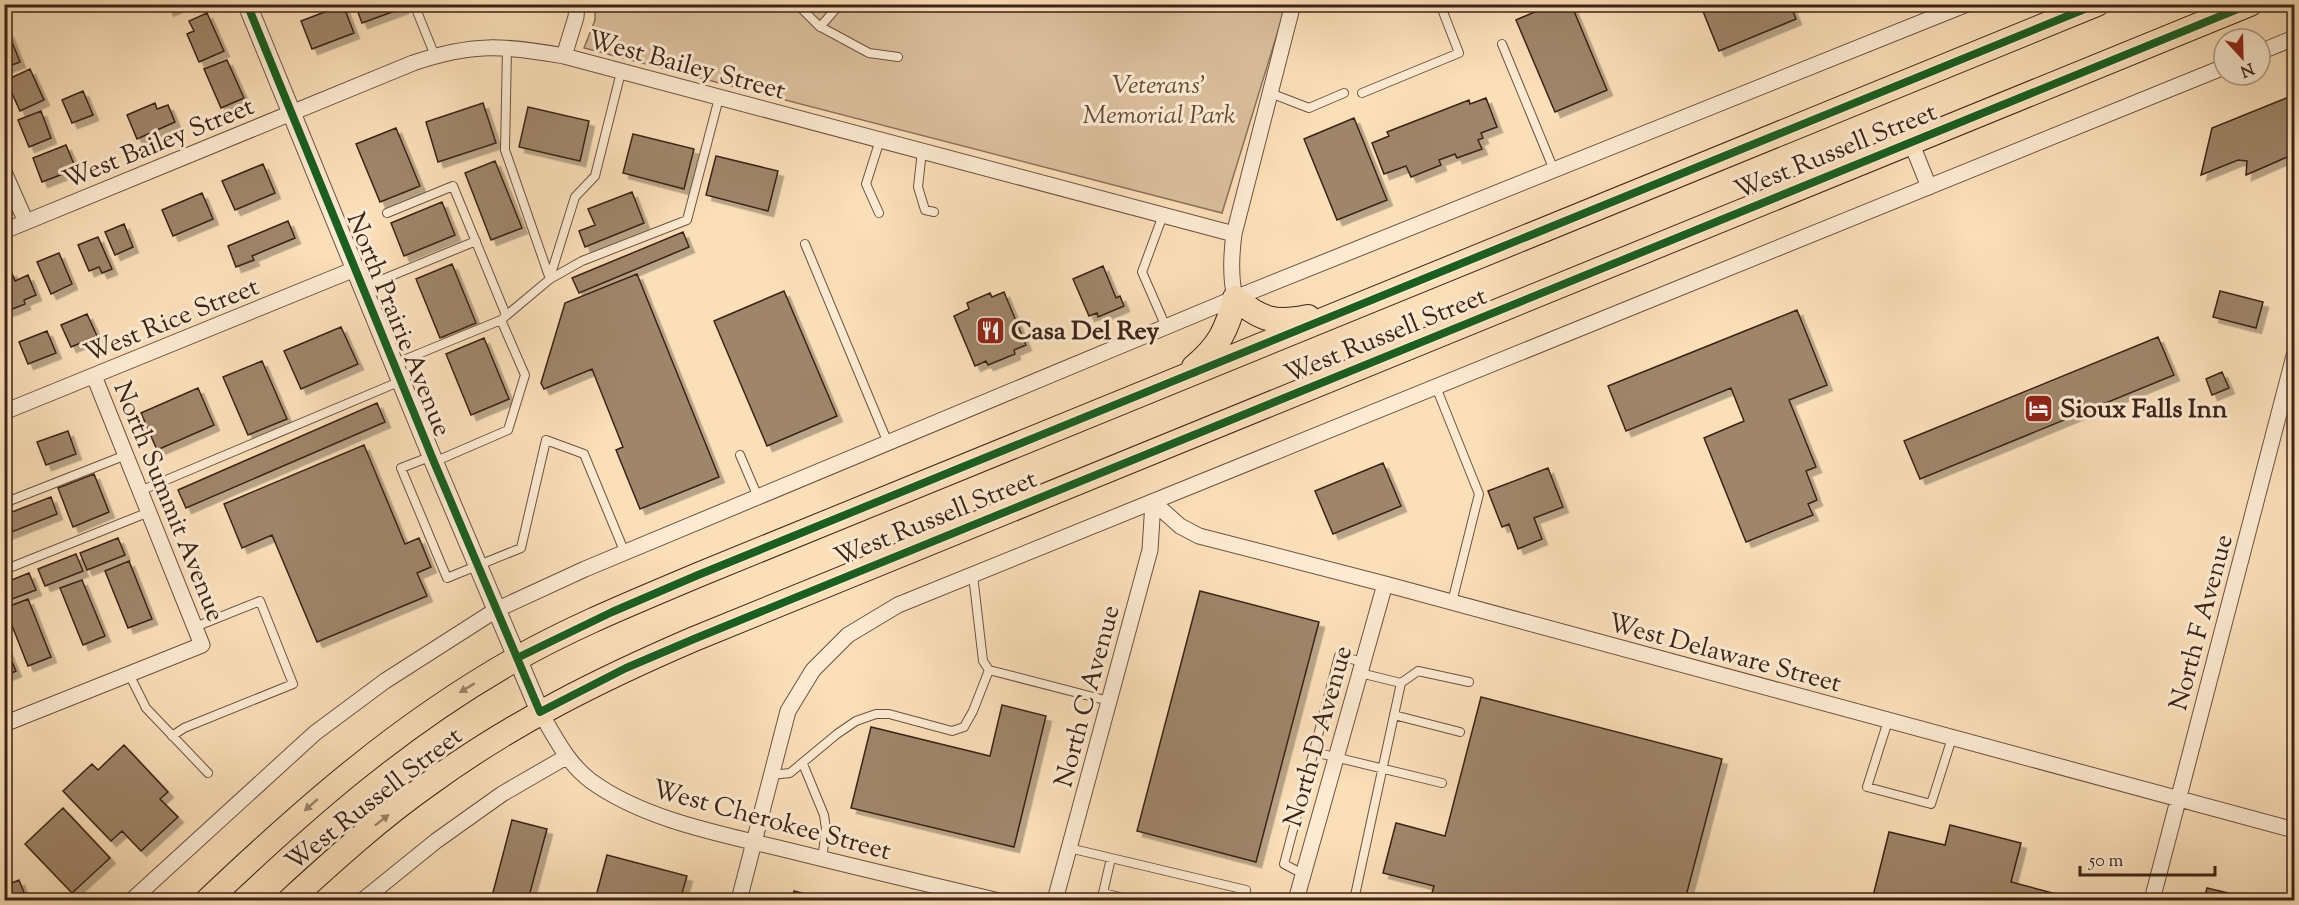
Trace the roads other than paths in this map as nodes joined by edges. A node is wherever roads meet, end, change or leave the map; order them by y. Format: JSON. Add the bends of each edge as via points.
{"nodes":[{"id":1,"x":247,"y":4,"type":"edge"},
{"id":2,"x":414,"y":4,"type":"edge"},
{"id":3,"x":577,"y":4,"type":"edge"},
{"id":4,"x":797,"y":4,"type":"edge"},
{"id":5,"x":840,"y":4,"type":"edge"},
{"id":6,"x":1293,"y":4,"type":"edge"},
{"id":7,"x":1440,"y":4,"type":"edge"},
{"id":8,"x":1967,"y":4,"type":"edge"},
{"id":9,"x":2097,"y":4,"type":"edge"},
{"id":10,"x":2250,"y":4,"type":"edge"},
{"id":11,"x":820,"y":27,"type":"junction"},
{"id":12,"x":2295,"y":38,"type":"edge"},
{"id":13,"x":1502,"y":44,"type":"dead end"},
{"id":14,"x":2272,"y":47,"type":"edge"},
{"id":15,"x":507,"y":48,"type":"junction"},
{"id":16,"x":435,"y":56,"type":"junction"},
{"id":17,"x":564,"y":56,"type":"junction"},
{"id":18,"x":898,"y":57,"type":"dead end"},
{"id":19,"x":621,"y":72,"type":"junction"},
{"id":20,"x":2212,"y":72,"type":"edge"},
{"id":21,"x":1270,"y":93,"type":"junction"},
{"id":22,"x":1344,"y":93,"type":"dead end"},
{"id":23,"x":1362,"y":93,"type":"dead end"},
{"id":24,"x":719,"y":98,"type":"junction"},
{"id":25,"x":292,"y":112,"type":"junction"},
{"id":26,"x":880,"y":140,"type":"junction"},
{"id":27,"x":1911,"y":142,"type":"junction"},
{"id":28,"x":922,"y":151,"type":"junction"},
{"id":29,"x":1554,"y":170,"type":"junction"},
{"id":30,"x":4,"y":172,"type":"edge"},
{"id":31,"x":1929,"y":187,"type":"junction"},
{"id":32,"x":933,"y":212,"type":"dead end"},
{"id":33,"x":387,"y":213,"type":"dead end"},
{"id":34,"x":879,"y":213,"type":"dead end"},
{"id":35,"x":1163,"y":215,"type":"junction"},
{"id":36,"x":26,"y":222,"type":"junction"},
{"id":37,"x":4,"y":231,"type":"edge"},
{"id":38,"x":1234,"y":234,"type":"junction"},
{"id":39,"x":476,"y":241,"type":"junction"},
{"id":40,"x":804,"y":244,"type":"dead end"},
{"id":41,"x":354,"y":269,"type":"junction"},
{"id":42,"x":550,"y":279,"type":"junction"},
{"id":43,"x":362,"y":288,"type":"junction"},
{"id":44,"x":1390,"y":293,"type":"junction"},
{"id":45,"x":1235,"y":298,"type":"junction"},
{"id":46,"x":504,"y":317,"type":"junction"},
{"id":47,"x":1166,"y":327,"type":"junction"},
{"id":48,"x":2294,"y":362,"type":"edge"},
{"id":49,"x":397,"y":373,"type":"junction"},
{"id":50,"x":94,"y":376,"type":"junction"},
{"id":51,"x":1163,"y":385,"type":"junction"},
{"id":52,"x":1436,"y":387,"type":"junction"},
{"id":53,"x":4,"y":412,"type":"edge"},
{"id":54,"x":888,"y":443,"type":"junction"},
{"id":55,"x":126,"y":455,"type":"junction"},
{"id":56,"x":740,"y":455,"type":"dead end"},
{"id":57,"x":433,"y":459,"type":"junction"},
{"id":58,"x":140,"y":491,"type":"junction"},
{"id":59,"x":758,"y":497,"type":"junction"},
{"id":60,"x":1153,"y":502,"type":"junction"},
{"id":61,"x":4,"y":503,"type":"edge"},
{"id":62,"x":149,"y":512,"type":"junction"},
{"id":63,"x":625,"y":553,"type":"junction"},
{"id":64,"x":477,"y":565,"type":"junction"},
{"id":65,"x":4,"y":570,"type":"edge"},
{"id":66,"x":973,"y":575,"type":"junction"},
{"id":67,"x":1385,"y":584,"type":"junction"},
{"id":68,"x":1452,"y":602,"type":"junction"},
{"id":69,"x":496,"y":610,"type":"junction"},
{"id":70,"x":195,"y":627,"type":"junction"},
{"id":71,"x":517,"y":658,"type":"junction"},
{"id":72,"x":1361,"y":668,"type":"junction"},
{"id":73,"x":989,"y":670,"type":"junction"},
{"id":74,"x":129,"y":674,"type":"junction"},
{"id":75,"x":1401,"y":682,"type":"junction"},
{"id":76,"x":1469,"y":682,"type":"dead end"},
{"id":77,"x":1109,"y":701,"type":"junction"},
{"id":78,"x":540,"y":712,"type":"junction"},
{"id":79,"x":1394,"y":715,"type":"junction"},
{"id":80,"x":1888,"y":721,"type":"junction"},
{"id":81,"x":4,"y":724,"type":"edge"},
{"id":82,"x":1460,"y":732,"type":"dead end"},
{"id":83,"x":172,"y":736,"type":"junction"},
{"id":84,"x":1952,"y":738,"type":"junction"},
{"id":85,"x":1314,"y":752,"type":"junction"},
{"id":86,"x":566,"y":757,"type":"junction"},
{"id":87,"x":1336,"y":757,"type":"junction"},
{"id":88,"x":803,"y":764,"type":"junction"},
{"id":89,"x":1382,"y":769,"type":"junction"},
{"id":90,"x":208,"y":773,"type":"dead end"},
{"id":91,"x":771,"y":776,"type":"junction"},
{"id":92,"x":1442,"y":783,"type":"dead end"},
{"id":93,"x":2179,"y":800,"type":"junction"},
{"id":94,"x":2295,"y":830,"type":"edge"},
{"id":95,"x":754,"y":842,"type":"junction"},
{"id":96,"x":1069,"y":848,"type":"junction"},
{"id":97,"x":1111,"y":858,"type":"junction"},
{"id":98,"x":822,"y":859,"type":"junction"},
{"id":99,"x":1303,"y":874,"type":"junction"},
{"id":100,"x":132,"y":900,"type":"edge"},
{"id":101,"x":208,"y":900,"type":"edge"},
{"id":102,"x":290,"y":900,"type":"edge"},
{"id":103,"x":363,"y":900,"type":"edge"},
{"id":104,"x":739,"y":900,"type":"edge"},
{"id":105,"x":995,"y":900,"type":"edge"},
{"id":106,"x":1055,"y":900,"type":"edge"},
{"id":107,"x":1132,"y":900,"type":"edge"},
{"id":108,"x":1243,"y":900,"type":"edge"},
{"id":109,"x":1296,"y":900,"type":"edge"},
{"id":110,"x":1354,"y":900,"type":"edge"},
{"id":111,"x":2152,"y":900,"type":"edge"}],
"edges":[{"from":1,"to":25,"type":"street","name":"North Prairie Avenue"},
{"from":2,"to":16,"type":"lane"},
{"from":3,"to":17,"type":"street"},
{"from":4,"to":11,"type":"lane"},
{"from":5,"to":11,"type":"lane"},
{"from":6,"to":21,"type":"street"},
{"from":7,"to":23,"type":"lane","via":[[1459,53]]},
{"from":8,"to":29,"type":"street"},
{"from":9,"to":44,"type":"highway","name":"West Russell Street"},
{"from":10,"to":27,"type":"highway","name":"West Russell Street"},
{"from":11,"to":18,"type":"lane","via":[[869,53]]},
{"from":12,"to":14,"type":"street"},
{"from":13,"to":29,"type":"lane"},
{"from":15,"to":16,"type":"street","name":"West Bailey Street","via":[[464,48]]},
{"from":15,"to":17,"type":"street","name":"West Bailey Street"},
{"from":15,"to":42,"type":"lane","via":[[506,150]]},
{"from":16,"to":25,"type":"street","name":"West Bailey Street"},
{"from":17,"to":19,"type":"street","name":"West Bailey Street"},
{"from":19,"to":24,"type":"street","name":"West Bailey Street"},
{"from":19,"to":42,"type":"lane","via":[[595,176],[575,197]]},
{"from":20,"to":31,"type":"street"},
{"from":21,"to":22,"type":"lane","via":[[1309,108]]},
{"from":21,"to":38,"type":"street"},
{"from":24,"to":26,"type":"street","name":"West Bailey Street"},
{"from":24,"to":42,"type":"lane","via":[[687,220],[582,261]]},
{"from":25,"to":36,"type":"street","name":"West Bailey Street"},
{"from":25,"to":41,"type":"street","name":"North Prairie Avenue"},
{"from":26,"to":28,"type":"street","name":"West Bailey Street"},
{"from":26,"to":34,"type":"lane","via":[[866,184]]},
{"from":27,"to":31,"type":"street"},
{"from":27,"to":78,"type":"highway","name":"West Russell Street","via":[[704,634]]},
{"from":28,"to":32,"type":"lane","via":[[918,187],[925,210]]},
{"from":28,"to":35,"type":"street","name":"West Bailey Street"},
{"from":29,"to":45,"type":"street"},
{"from":30,"to":36,"type":"street"},
{"from":31,"to":52,"type":"street"},
{"from":33,"to":39,"type":"lane","via":[[453,186]]},
{"from":35,"to":38,"type":"street","name":"West Bailey Street"},
{"from":35,"to":47,"type":"lane","via":[[1142,272]]},
{"from":36,"to":37,"type":"street","name":"West Bailey Street"},
{"from":38,"to":45,"type":"street","via":[[1231,256]]},
{"from":39,"to":43,"type":"lane"},
{"from":39,"to":46,"type":"lane"},
{"from":40,"to":54,"type":"lane"},
{"from":41,"to":43,"type":"street","name":"North Prairie Avenue"},
{"from":41,"to":50,"type":"street","name":"West Rice Street"},
{"from":42,"to":46,"type":"lane"},
{"from":43,"to":49,"type":"street","name":"North Prairie Avenue"},
{"from":44,"to":45,"type":"highway","via":[[1279,321],[1264,319]]},
{"from":44,"to":51,"type":"highway","name":"West Russell Street"},
{"from":45,"to":47,"type":"street"},
{"from":45,"to":51,"type":"highway","via":[[1218,343],[1194,367]]},
{"from":46,"to":49,"type":"lane"},
{"from":46,"to":57,"type":"lane","via":[[525,375],[508,430]]},
{"from":47,"to":54,"type":"street"},
{"from":48,"to":93,"type":"street","name":"North F Avenue"},
{"from":49,"to":57,"type":"street","name":"North Prairie Avenue"},
{"from":49,"to":58,"type":"lane"},
{"from":50,"to":53,"type":"street","name":"West Rice Street"},
{"from":50,"to":55,"type":"street","name":"North Summit Avenue"},
{"from":51,"to":71,"type":"highway","name":"West Russell Street","via":[[698,575]]},
{"from":52,"to":60,"type":"street"},
{"from":52,"to":68,"type":"lane","via":[[1479,494]]},
{"from":54,"to":59,"type":"street"},
{"from":55,"to":58,"type":"street","name":"North Summit Avenue"},
{"from":55,"to":61,"type":"lane"},
{"from":56,"to":59,"type":"lane"},
{"from":57,"to":64,"type":"street","name":"North Prairie Avenue"},
{"from":57,"to":64,"type":"lane","via":[[401,468],[447,578]]},
{"from":58,"to":62,"type":"street","name":"North Summit Avenue"},
{"from":59,"to":63,"type":"street"},
{"from":60,"to":66,"type":"street"},
{"from":60,"to":67,"type":"street","name":"West Delaware Street","via":[[1180,526],[1199,536]]},
{"from":60,"to":77,"type":"street","name":"North C Avenue","via":[[1150,550]]},
{"from":62,"to":65,"type":"lane"},
{"from":62,"to":70,"type":"street","name":"North Summit Avenue"},
{"from":63,"to":64,"type":"lane","via":[[584,454],[546,440],[521,548]]},
{"from":63,"to":69,"type":"street"},
{"from":64,"to":69,"type":"street","name":"North Prairie Avenue"},
{"from":66,"to":73,"type":"lane","via":[[983,661]]},
{"from":66,"to":91,"type":"street","via":[[898,605],[848,635],[813,670],[788,711]]},
{"from":67,"to":68,"type":"street","name":"West Delaware Street"},
{"from":67,"to":72,"type":"street","name":"North D Avenue"},
{"from":68,"to":80,"type":"street","name":"West Delaware Street"},
{"from":69,"to":71,"type":"street","name":"North Prairie Avenue"},
{"from":69,"to":100,"type":"street","via":[[385,681],[315,733]]},
{"from":70,"to":74,"type":"street","name":"North Summit Avenue","via":[[202,645]]},
{"from":70,"to":83,"type":"lane","via":[[260,601],[292,684]]},
{"from":71,"to":78,"type":"street","name":"North Prairie Avenue"},
{"from":71,"to":101,"type":"highway","name":"West Russell Street","one_way":true,"via":[[393,738],[287,825]]},
{"from":72,"to":75,"type":"lane"},
{"from":72,"to":85,"type":"lane","via":[[1339,656]]},
{"from":72,"to":87,"type":"street","name":"North D Avenue"},
{"from":73,"to":77,"type":"lane"},
{"from":73,"to":88,"type":"lane","via":[[964,727],[952,731],[890,714],[876,714],[837,734]]},
{"from":74,"to":81,"type":"street"},
{"from":74,"to":83,"type":"lane","via":[[146,708]]},
{"from":75,"to":76,"type":"lane","via":[[1418,671]]},
{"from":75,"to":79,"type":"lane"},
{"from":77,"to":96,"type":"street","name":"North C Avenue"},
{"from":78,"to":86,"type":"street","name":"West Cherokee Street"},
{"from":102,"to":78,"type":"highway","name":"West Russell Street","one_way":true,"via":[[430,783]]},
{"from":79,"to":82,"type":"lane"},
{"from":79,"to":89,"type":"lane"},
{"from":80,"to":84,"type":"street","name":"West Delaware Street"},
{"from":80,"to":84,"type":"lane","via":[[1867,787],[1931,804]]},
{"from":83,"to":90,"type":"lane"},
{"from":84,"to":93,"type":"street","name":"West Delaware Street"},
{"from":85,"to":87,"type":"lane"},
{"from":85,"to":99,"type":"lane","via":[[1284,864]]},
{"from":86,"to":95,"type":"street","name":"West Cherokee Street","via":[[590,780],[628,804]]},
{"from":86,"to":103,"type":"street","via":[[492,801]]},
{"from":87,"to":89,"type":"lane"},
{"from":87,"to":99,"type":"street","name":"North D Avenue"},
{"from":88,"to":91,"type":"lane","via":[[790,773]]},
{"from":88,"to":98,"type":"lane","via":[[824,815]]},
{"from":89,"to":92,"type":"lane"},
{"from":89,"to":110,"type":"lane"},
{"from":91,"to":95,"type":"street"},
{"from":93,"to":94,"type":"street","name":"West Delaware Street"},
{"from":93,"to":111,"type":"street","name":"North F Avenue"},
{"from":95,"to":98,"type":"street","name":"West Cherokee Street"},
{"from":95,"to":104,"type":"street"},
{"from":96,"to":97,"type":"lane"},
{"from":96,"to":106,"type":"street","name":"North C Avenue"},
{"from":97,"to":107,"type":"lane","via":[[1103,893]]},
{"from":97,"to":108,"type":"lane","via":[[1246,890]]},
{"from":98,"to":105,"type":"street","name":"West Cherokee Street"},
{"from":99,"to":109,"type":"street","name":"North D Avenue"}]}
